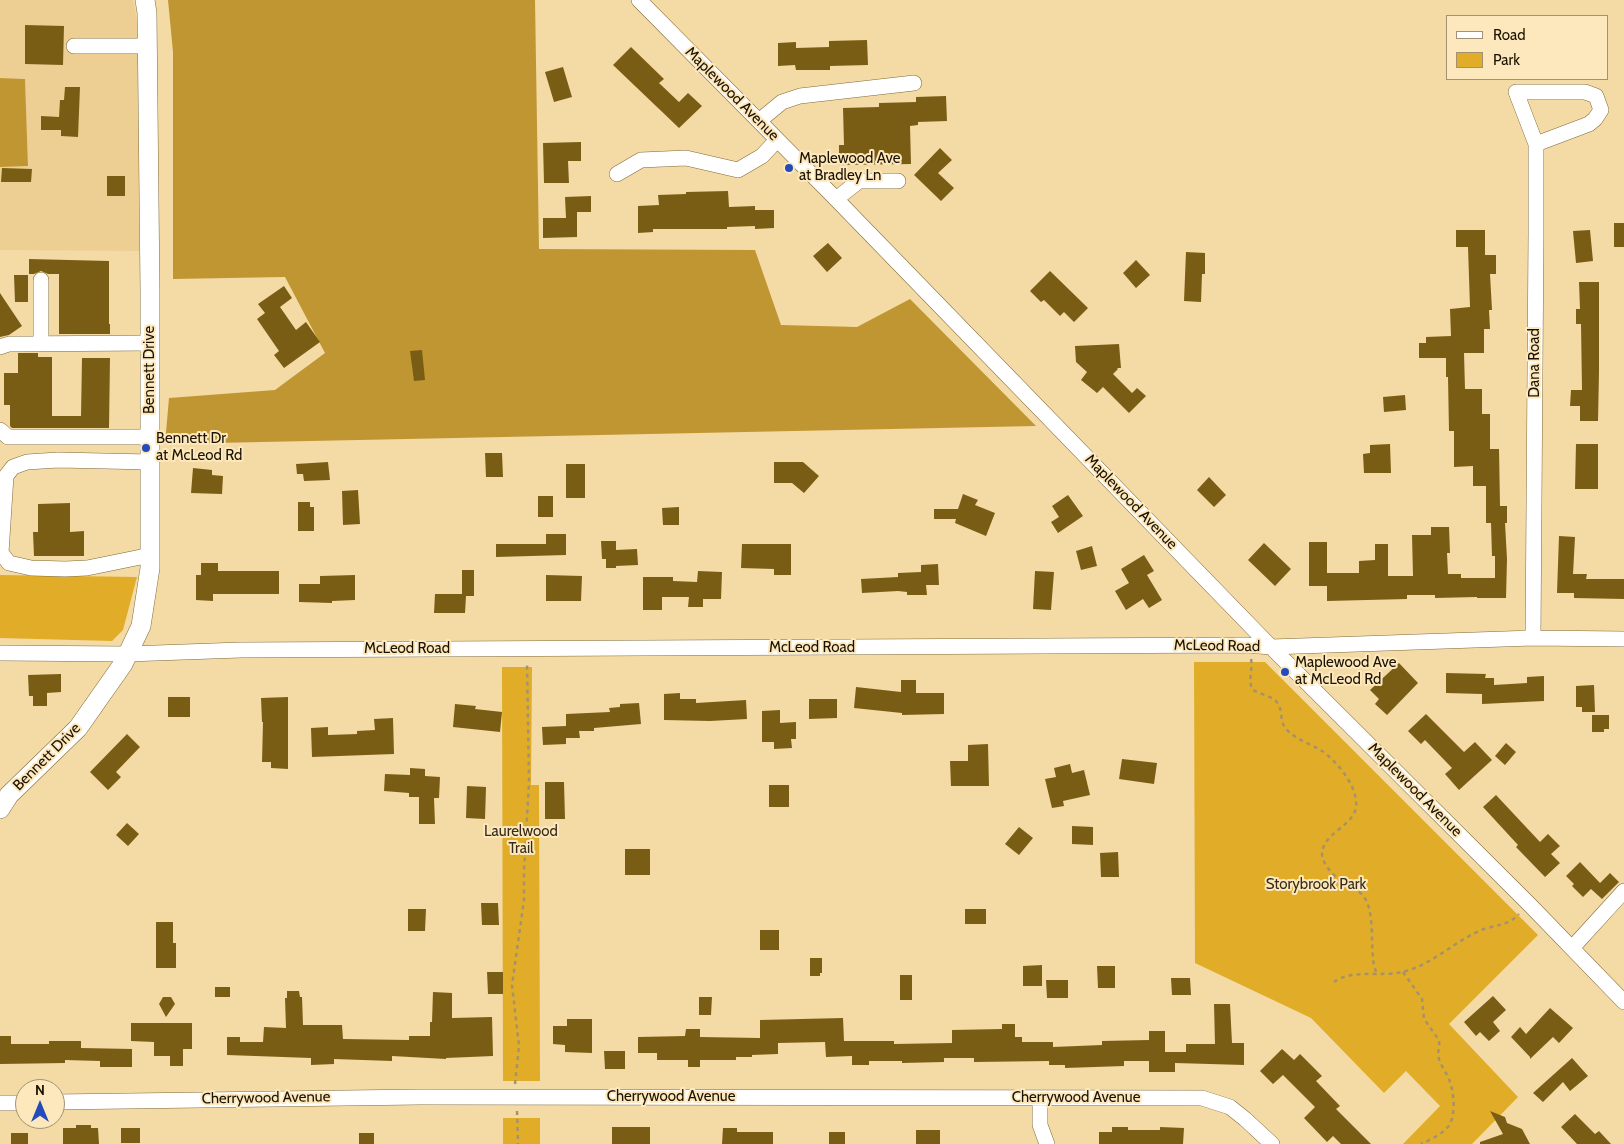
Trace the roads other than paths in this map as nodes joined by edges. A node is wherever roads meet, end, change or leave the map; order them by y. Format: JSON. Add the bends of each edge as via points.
{"nodes":[{"id":1,"x":145,"y":0,"type":"edge"},
{"id":2,"x":640,"y":0,"type":"edge"},
{"id":3,"x":74,"y":46,"type":"dead end"},
{"id":4,"x":148,"y":46,"type":"junction"},
{"id":5,"x":914,"y":83,"type":"dead end"},
{"id":6,"x":759,"y":121,"type":"junction"},
{"id":7,"x":777,"y":140,"type":"junction"},
{"id":8,"x":1536,"y":144,"type":"junction"},
{"id":9,"x":617,"y":174,"type":"dead end"},
{"id":10,"x":898,"y":180,"type":"dead end"},
{"id":11,"x":836,"y":200,"type":"junction"},
{"id":12,"x":41,"y":280,"type":"dead end"},
{"id":13,"x":41,"y":343,"type":"junction"},
{"id":14,"x":150,"y":343,"type":"junction"},
{"id":15,"x":0,"y":347,"type":"edge"},
{"id":16,"x":0,"y":430,"type":"edge"},
{"id":17,"x":150,"y":437,"type":"junction"},
{"id":18,"x":150,"y":462,"type":"junction"},
{"id":19,"x":150,"y":557,"type":"junction"},
{"id":20,"x":1533,"y":638,"type":"junction"},
{"id":21,"x":1624,"y":639,"type":"edge"},
{"id":22,"x":1272,"y":647,"type":"junction"},
{"id":23,"x":0,"y":653,"type":"edge"},
{"id":24,"x":127,"y":654,"type":"junction"},
{"id":25,"x":0,"y":809,"type":"edge"},
{"id":26,"x":1624,"y":891,"type":"edge"},
{"id":27,"x":1572,"y":948,"type":"junction"},
{"id":28,"x":1624,"y":1002,"type":"edge"},
{"id":29,"x":1040,"y":1098,"type":"junction"},
{"id":30,"x":65,"y":1102,"type":"edge"},
{"id":31,"x":0,"y":1103,"type":"edge"},
{"id":32,"x":15,"y":1103,"type":"edge"},
{"id":33,"x":1047,"y":1144,"type":"edge"},
{"id":34,"x":1272,"y":1144,"type":"edge"}],
"edges":[{"from":1,"to":4,"type":"main road","name":"Bennett Drive"},
{"from":2,"to":6,"type":"street","name":"Maplewood Avenue"},
{"from":3,"to":4,"type":"street"},
{"from":4,"to":14,"type":"main road","name":"Bennett Drive"},
{"from":5,"to":6,"type":"street","via":[[800,96],[782,102]]},
{"from":6,"to":7,"type":"street","name":"Maplewood Avenue"},
{"from":7,"to":9,"type":"street","via":[[762,156],[738,170],[686,158],[641,160]]},
{"from":7,"to":11,"type":"street","name":"Maplewood Avenue"},
{"from":8,"to":8,"type":"street","name":"Dana Road","via":[[1516,92],[1585,92],[1596,96],[1601,110],[1589,124]]},
{"from":8,"to":20,"type":"street","name":"Dana Road"},
{"from":10,"to":11,"type":"street","via":[[859,181]]},
{"from":11,"to":22,"type":"street","name":"Maplewood Avenue"},
{"from":12,"to":13,"type":"street"},
{"from":13,"to":14,"type":"street"},
{"from":13,"to":15,"type":"street"},
{"from":14,"to":17,"type":"main road","name":"Bennett Drive"},
{"from":16,"to":17,"type":"street","via":[[8,437]]},
{"from":17,"to":18,"type":"main road","name":"Bennett Drive"},
{"from":18,"to":19,"type":"main road","name":"Bennett Drive"},
{"from":18,"to":19,"type":"street","via":[[58,460],[27,462],[13,467],[6,476],[1,553],[9,563],[31,568],[65,569]]},
{"from":19,"to":24,"type":"main road","name":"Bennett Drive","via":[[141,626]]},
{"from":20,"to":21,"type":"street","name":"McLeod Road"},
{"from":20,"to":22,"type":"street","name":"McLeod Road"},
{"from":22,"to":24,"type":"street","name":"McLeod Road","via":[[532,648]]},
{"from":22,"to":27,"type":"street","name":"Maplewood Avenue"},
{"from":23,"to":24,"type":"street","name":"McLeod Road"},
{"from":24,"to":25,"type":"main road","name":"Bennett Drive","via":[[78,728],[9,795]]},
{"from":26,"to":27,"type":"street"},
{"from":27,"to":28,"type":"street","name":"Maplewood Avenue"},
{"from":29,"to":30,"type":"street","name":"Cherrywood Avenue","via":[[316,1097]]},
{"from":29,"to":33,"type":"street","via":[[1040,1125]]},
{"from":29,"to":34,"type":"street","name":"Cherrywood Avenue","via":[[1202,1098],[1230,1107]]},
{"from":31,"to":32,"type":"street"}]}
